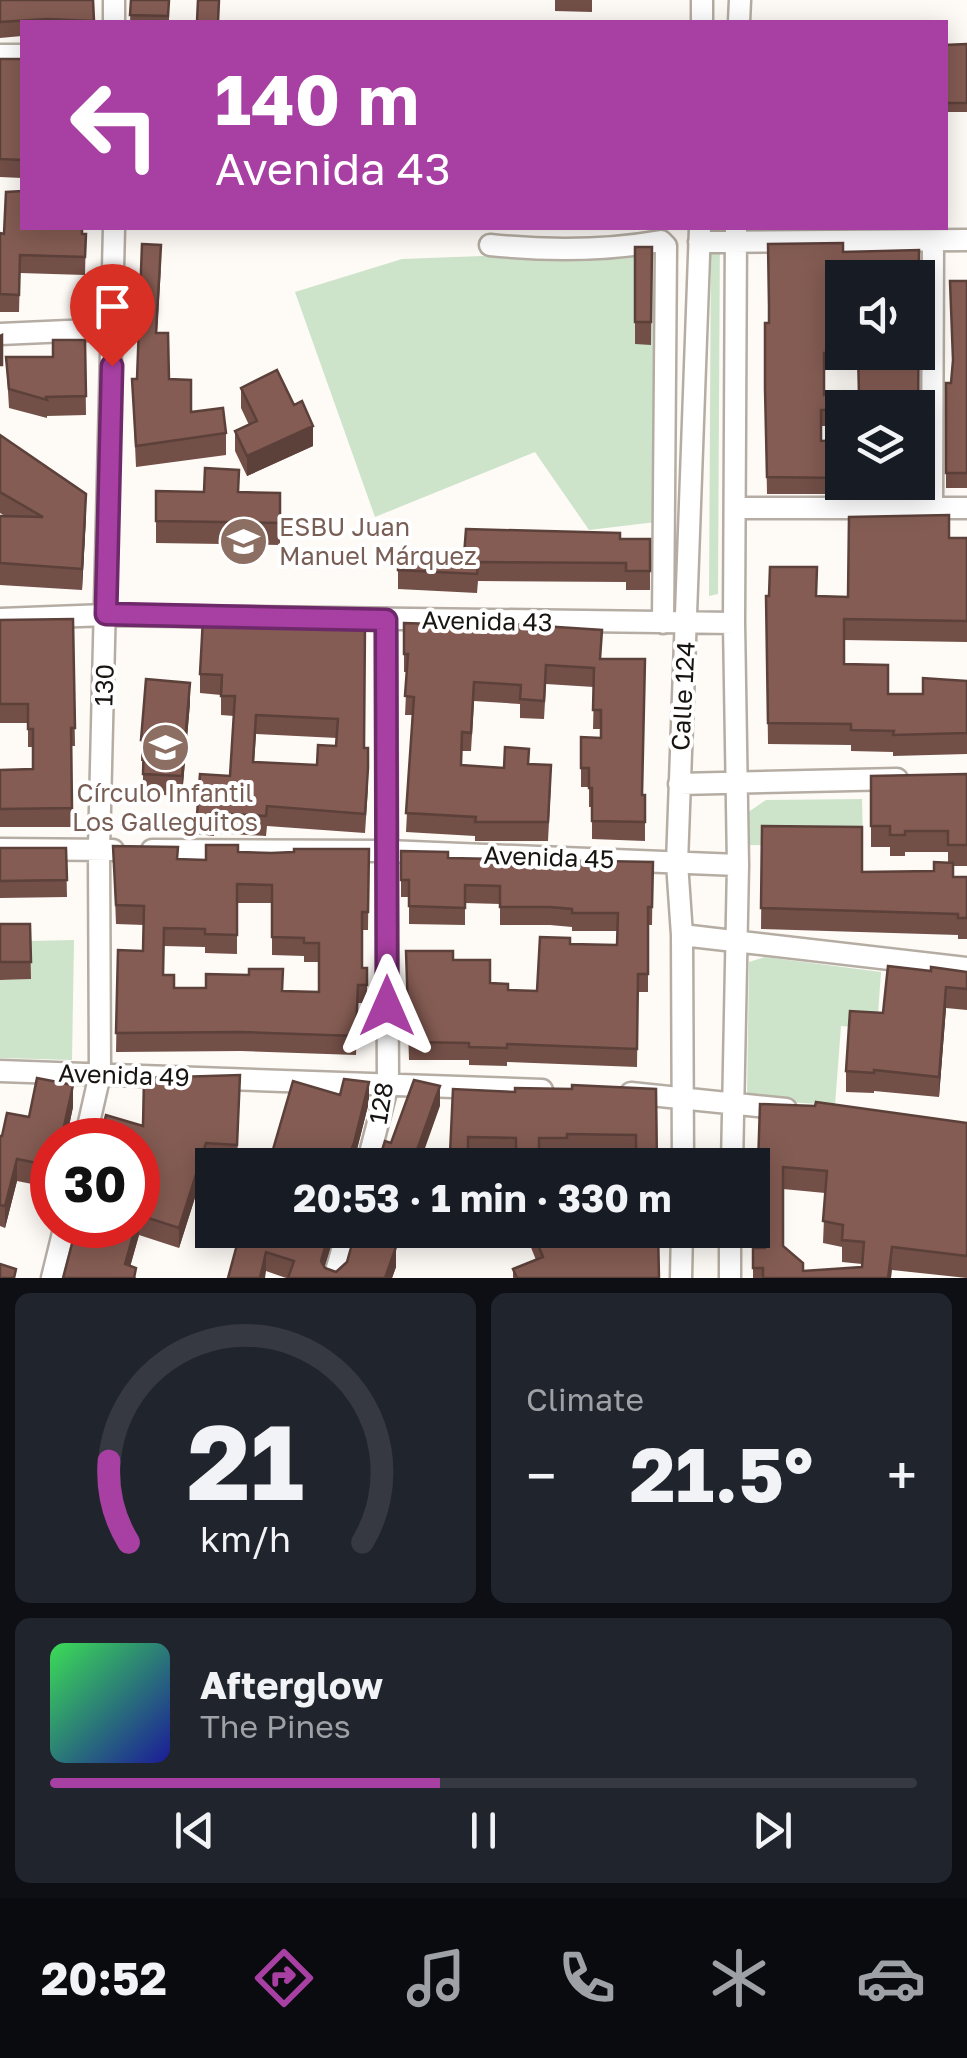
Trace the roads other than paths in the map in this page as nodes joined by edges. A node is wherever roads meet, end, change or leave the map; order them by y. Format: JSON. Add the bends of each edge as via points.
{"nodes":[{"id":1,"x":114,"y":230,"type":"edge"},
{"id":2,"x":699,"y":235,"type":"edge"},
{"id":3,"x":736,"y":235,"type":"edge"},
{"id":4,"x":967,"y":240,"type":"edge"},
{"id":5,"x":932,"y":241,"type":"junction"},
{"id":6,"x":490,"y":245,"type":"dead end"},
{"id":7,"x":113,"y":329,"type":"junction"},
{"id":8,"x":0,"y":334,"type":"edge"},
{"id":9,"x":932,"y":507,"type":"junction"},
{"id":10,"x":736,"y":508,"type":"junction"},
{"id":11,"x":967,"y":508,"type":"edge"},
{"id":12,"x":106,"y":614,"type":"junction"},
{"id":13,"x":0,"y":618,"type":"edge"},
{"id":14,"x":386,"y":620,"type":"junction"},
{"id":15,"x":663,"y":623,"type":"junction"},
{"id":16,"x":734,"y":623,"type":"junction"},
{"id":17,"x":688,"y":624,"type":"junction"},
{"id":18,"x":912,"y":778,"type":"edge"},
{"id":19,"x":737,"y":781,"type":"junction"},
{"id":20,"x":679,"y":784,"type":"junction"},
{"id":21,"x":0,"y":849,"type":"edge"},
{"id":22,"x":99,"y":850,"type":"junction"},
{"id":23,"x":387,"y":851,"type":"junction"},
{"id":24,"x":677,"y":863,"type":"junction"},
{"id":25,"x":738,"y":865,"type":"junction"},
{"id":26,"x":682,"y":935,"type":"junction"},
{"id":27,"x":735,"y":939,"type":"junction"},
{"id":28,"x":967,"y":968,"type":"edge"},
{"id":29,"x":0,"y":1071,"type":"edge"},
{"id":30,"x":100,"y":1074,"type":"junction"},
{"id":31,"x":388,"y":1084,"type":"junction"},
{"id":32,"x":559,"y":1090,"type":"edge"},
{"id":33,"x":616,"y":1093,"type":"edge"},
{"id":34,"x":684,"y":1097,"type":"junction"},
{"id":35,"x":732,"y":1104,"type":"junction"},
{"id":36,"x":810,"y":1112,"type":"edge"},
{"id":37,"x":90,"y":1118,"type":"edge"},
{"id":38,"x":371,"y":1148,"type":"edge"},
{"id":39,"x":683,"y":1148,"type":"edge"},
{"id":40,"x":732,"y":1148,"type":"edge"},
{"id":41,"x":59,"y":1248,"type":"edge"},
{"id":42,"x":343,"y":1248,"type":"edge"},
{"id":43,"x":682,"y":1248,"type":"edge"},
{"id":44,"x":730,"y":1248,"type":"edge"},
{"id":45,"x":52,"y":1278,"type":"edge"},
{"id":46,"x":334,"y":1278,"type":"edge"},
{"id":47,"x":681,"y":1278,"type":"edge"},
{"id":48,"x":730,"y":1278,"type":"edge"}],
"edges":[{"from":1,"to":7,"type":"street","name":"130"},
{"from":2,"to":3,"type":"street"},
{"from":2,"to":17,"type":"street","name":"Calle 124"},
{"from":3,"to":5,"type":"street"},
{"from":3,"to":10,"type":"street","name":"Calle 124"},
{"from":4,"to":5,"type":"street"},
{"from":5,"to":9,"type":"street"},
{"from":6,"to":15,"type":"street","via":[[666,246]]},
{"from":7,"to":8,"type":"street"},
{"from":7,"to":12,"type":"street","name":"130","via":[[100,508]]},
{"from":9,"to":10,"type":"street"},
{"from":9,"to":11,"type":"street"},
{"from":10,"to":16,"type":"street","name":"Calle 124"},
{"from":12,"to":13,"type":"street","name":"Avenida 43"},
{"from":12,"to":14,"type":"street","name":"Avenida 43"},
{"from":12,"to":22,"type":"street","name":"130"},
{"from":14,"to":15,"type":"street","name":"Avenida 43"},
{"from":14,"to":23,"type":"street","name":"128"},
{"from":15,"to":17,"type":"street","name":"Avenida 43"},
{"from":16,"to":17,"type":"street","name":"Avenida 43"},
{"from":16,"to":19,"type":"street","name":"Calle 124"},
{"from":17,"to":20,"type":"street","name":"Calle 124"},
{"from":18,"to":19,"type":"street"},
{"from":19,"to":20,"type":"street"},
{"from":19,"to":25,"type":"street","name":"Calle 124"},
{"from":20,"to":24,"type":"street","name":"Calle 124"},
{"from":21,"to":22,"type":"street","name":"Avenida 45"},
{"from":22,"to":23,"type":"street","name":"Avenida 45"},
{"from":22,"to":30,"type":"street","name":"130"},
{"from":23,"to":24,"type":"street","name":"Avenida 45"},
{"from":23,"to":31,"type":"street","name":"128"},
{"from":24,"to":25,"type":"street","name":"Avenida 45"},
{"from":24,"to":26,"type":"street","name":"Calle 124"},
{"from":25,"to":27,"type":"street","name":"Calle 124"},
{"from":26,"to":27,"type":"street"},
{"from":26,"to":34,"type":"street","name":"Calle 124"},
{"from":27,"to":28,"type":"street"},
{"from":27,"to":35,"type":"street","name":"Calle 124"},
{"from":29,"to":30,"type":"street","name":"Avenida 49"},
{"from":30,"to":31,"type":"street","name":"Avenida 49"},
{"from":30,"to":37,"type":"street","name":"130"},
{"from":31,"to":32,"type":"street","name":"Avenida 49"},
{"from":31,"to":38,"type":"street","name":"128"},
{"from":33,"to":34,"type":"street"},
{"from":34,"to":35,"type":"street"},
{"from":34,"to":39,"type":"street","name":"Calle 124"},
{"from":35,"to":36,"type":"street"},
{"from":35,"to":40,"type":"street","name":"Calle 124"},
{"from":41,"to":45,"type":"street"},
{"from":42,"to":46,"type":"street"},
{"from":43,"to":47,"type":"street"},
{"from":44,"to":48,"type":"street"}]}
